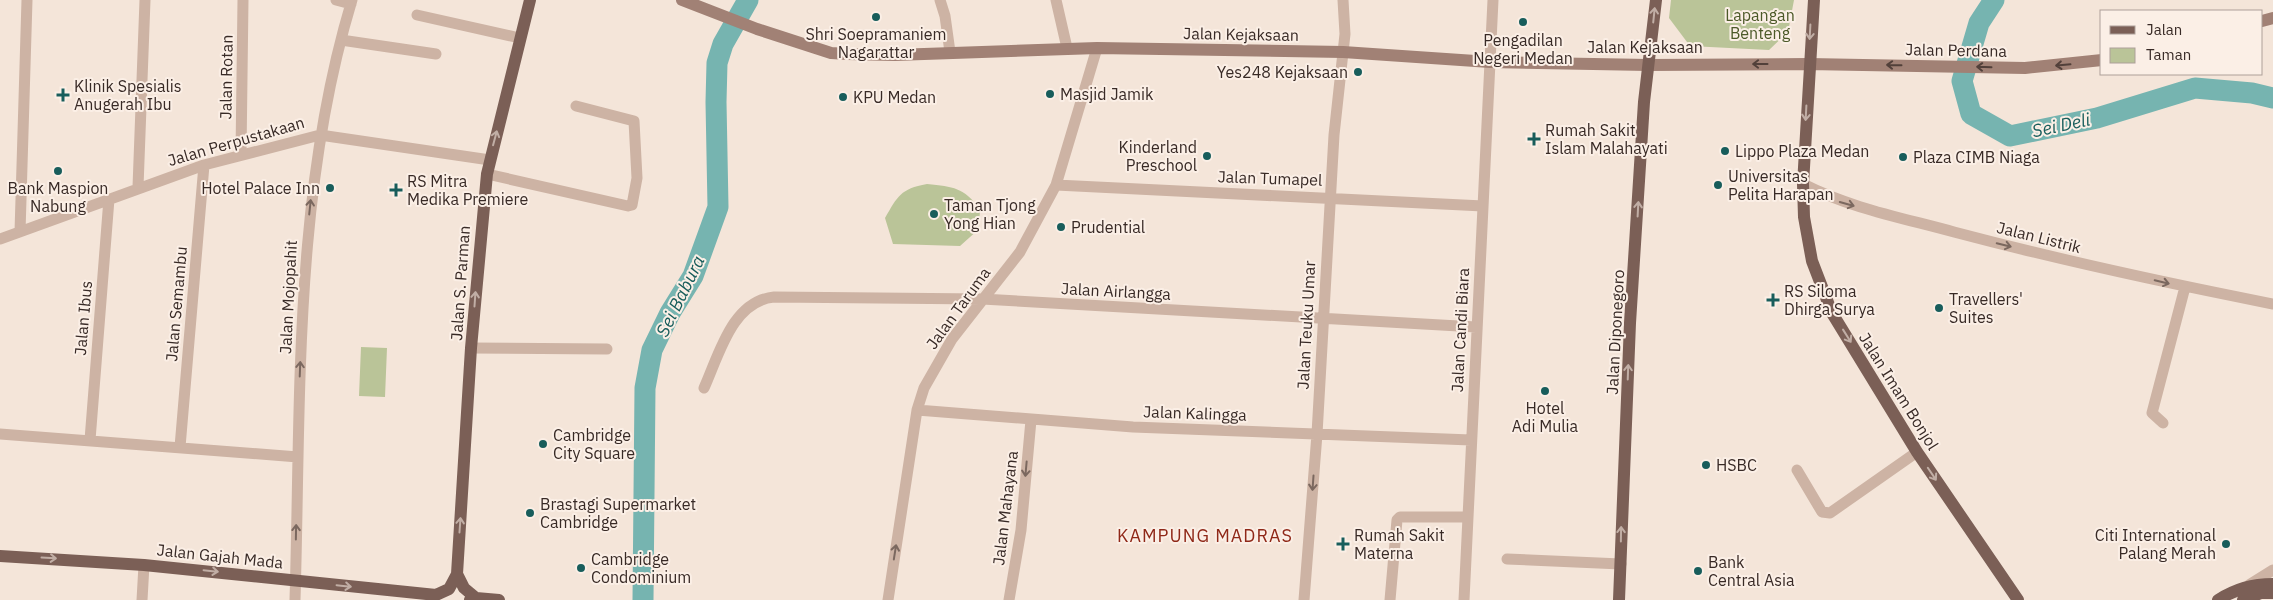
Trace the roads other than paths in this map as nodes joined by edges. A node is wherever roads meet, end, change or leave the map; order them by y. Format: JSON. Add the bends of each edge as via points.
{"nodes":[{"id":1,"x":27,"y":0,"type":"edge"},
{"id":2,"x":145,"y":0,"type":"edge"},
{"id":3,"x":243,"y":0,"type":"edge"},
{"id":4,"x":336,"y":0,"type":"edge"},
{"id":5,"x":530,"y":0,"type":"edge"},
{"id":6,"x":682,"y":0,"type":"edge"},
{"id":7,"x":940,"y":0,"type":"edge"},
{"id":8,"x":1056,"y":0,"type":"edge"},
{"id":9,"x":1343,"y":0,"type":"edge"},
{"id":10,"x":1493,"y":0,"type":"edge"},
{"id":11,"x":1656,"y":0,"type":"edge"},
{"id":12,"x":1814,"y":0,"type":"edge"},
{"id":13,"x":351,"y":2,"type":"edge"},
{"id":14,"x":417,"y":15,"type":"dead end"},
{"id":15,"x":520,"y":38,"type":"junction"},
{"id":16,"x":341,"y":40,"type":"junction"},
{"id":17,"x":1067,"y":48,"type":"junction"},
{"id":18,"x":1097,"y":48,"type":"junction"},
{"id":19,"x":950,"y":52,"type":"junction"},
{"id":20,"x":1343,"y":52,"type":"junction"},
{"id":21,"x":436,"y":54,"type":"dead end"},
{"id":22,"x":2100,"y":60,"type":"edge"},
{"id":23,"x":1490,"y":62,"type":"junction"},
{"id":24,"x":1809,"y":64,"type":"junction"},
{"id":25,"x":1648,"y":65,"type":"junction"},
{"id":26,"x":576,"y":106,"type":"dead end"},
{"id":27,"x":320,"y":135,"type":"junction"},
{"id":28,"x":241,"y":154,"type":"junction"},
{"id":29,"x":490,"y":160,"type":"junction"},
{"id":30,"x":204,"y":164,"type":"junction"},
{"id":31,"x":487,"y":174,"type":"junction"},
{"id":32,"x":1803,"y":184,"type":"junction"},
{"id":33,"x":1056,"y":185,"type":"junction"},
{"id":34,"x":138,"y":187,"type":"junction"},
{"id":35,"x":1330,"y":197,"type":"junction"},
{"id":36,"x":109,"y":199,"type":"junction"},
{"id":37,"x":1483,"y":206,"type":"junction"},
{"id":38,"x":20,"y":232,"type":"junction"},
{"id":39,"x":0,"y":239,"type":"edge"},
{"id":40,"x":2185,"y":287,"type":"junction"},
{"id":41,"x":982,"y":299,"type":"junction"},
{"id":42,"x":2273,"y":304,"type":"edge"},
{"id":43,"x":1323,"y":319,"type":"junction"},
{"id":44,"x":1476,"y":327,"type":"junction"},
{"id":45,"x":471,"y":348,"type":"junction"},
{"id":46,"x":607,"y":349,"type":"dead end"},
{"id":47,"x":704,"y":388,"type":"dead end"},
{"id":48,"x":917,"y":410,"type":"junction"},
{"id":49,"x":1030,"y":420,"type":"junction"},
{"id":50,"x":2163,"y":423,"type":"dead end"},
{"id":51,"x":0,"y":434,"type":"edge"},
{"id":52,"x":1317,"y":434,"type":"junction"},
{"id":53,"x":90,"y":440,"type":"junction"},
{"id":54,"x":1471,"y":440,"type":"junction"},
{"id":55,"x":180,"y":447,"type":"junction"},
{"id":56,"x":1917,"y":452,"type":"junction"},
{"id":57,"x":298,"y":457,"type":"junction"},
{"id":58,"x":1797,"y":470,"type":"dead end"},
{"id":59,"x":1468,"y":517,"type":"junction"},
{"id":60,"x":0,"y":556,"type":"edge"},
{"id":61,"x":1507,"y":559,"type":"dead end"},
{"id":62,"x":1621,"y":564,"type":"junction"},
{"id":63,"x":144,"y":565,"type":"junction"},
{"id":64,"x":2273,"y":570,"type":"edge"},
{"id":65,"x":457,"y":574,"type":"junction"},
{"id":66,"x":296,"y":580,"type":"junction"},
{"id":67,"x":2273,"y":584,"type":"edge"},
{"id":68,"x":2250,"y":585,"type":"junction"},
{"id":69,"x":2273,"y":593,"type":"edge"},
{"id":70,"x":439,"y":598,"type":"edge"},
{"id":71,"x":473,"y":599,"type":"edge"},
{"id":72,"x":142,"y":600,"type":"edge"},
{"id":73,"x":295,"y":600,"type":"edge"},
{"id":74,"x":500,"y":600,"type":"edge"},
{"id":75,"x":888,"y":600,"type":"edge"},
{"id":76,"x":1010,"y":600,"type":"edge"},
{"id":77,"x":1304,"y":600,"type":"edge"},
{"id":78,"x":1390,"y":600,"type":"edge"},
{"id":79,"x":1464,"y":600,"type":"edge"},
{"id":80,"x":1619,"y":600,"type":"edge"},
{"id":81,"x":2018,"y":600,"type":"edge"},
{"id":82,"x":2218,"y":600,"type":"edge"},
{"id":83,"x":2243,"y":600,"type":"edge"}],
"edges":[{"from":1,"to":38,"type":"street"},
{"from":2,"to":34,"type":"street"},
{"from":3,"to":28,"type":"street","name":"Jalan Rotan"},
{"from":4,"to":13,"type":"street"},
{"from":5,"to":15,"type":"main road","name":"Jalan S. Parman"},
{"from":6,"to":19,"type":"main road","name":"Jalan Kejaksaan","via":[[831,53],[895,55]]},
{"from":7,"to":19,"type":"street"},
{"from":8,"to":17,"type":"street"},
{"from":9,"to":20,"type":"street","name":"Jalan Teuku Umar"},
{"from":10,"to":23,"type":"street","name":"Jalan Candi Biara"},
{"from":25,"to":11,"type":"main road","name":"Jalan Diponegoro","one_way":true},
{"from":12,"to":24,"type":"main road","name":"Jalan Imam Bonjol","one_way":true},
{"from":13,"to":16,"type":"street","name":"Jalan Mojopahit"},
{"from":14,"to":15,"type":"street"},
{"from":29,"to":15,"type":"main road","name":"Jalan S. Parman","one_way":true},
{"from":16,"to":21,"type":"street"},
{"from":16,"to":27,"type":"street","name":"Jalan Mojopahit"},
{"from":17,"to":18,"type":"main road","name":"Jalan Kejaksaan"},
{"from":17,"to":19,"type":"main road","name":"Jalan Kejaksaan"},
{"from":18,"to":20,"type":"main road","name":"Jalan Kejaksaan"},
{"from":18,"to":33,"type":"street","name":"Jalan Taruma"},
{"from":20,"to":23,"type":"main road","name":"Jalan Kejaksaan"},
{"from":20,"to":35,"type":"street","name":"Jalan Teuku Umar"},
{"from":22,"to":24,"type":"main road","name":"Jalan Perdana","one_way":true,"via":[[2025,68]]},
{"from":23,"to":25,"type":"main road","name":"Jalan Kejaksaan"},
{"from":23,"to":37,"type":"street","name":"Jalan Candi Biara"},
{"from":24,"to":25,"type":"main road","name":"Jalan Kejaksaan","one_way":true},
{"from":24,"to":32,"type":"main road","name":"Jalan Imam Bonjol","one_way":true},
{"from":62,"to":25,"type":"main road","name":"Jalan Diponegoro","one_way":true,"via":[[1630,323]]},
{"from":26,"to":31,"type":"street","via":[[634,121],[637,178],[632,205]]},
{"from":27,"to":28,"type":"street","name":"Jalan Perpustakaan"},
{"from":27,"to":29,"type":"street","name":"Jalan Perpustakaan"},
{"from":57,"to":27,"type":"street","name":"Jalan Mojopahit","one_way":true,"via":[[302,292]]},
{"from":28,"to":30,"type":"street","name":"Jalan Perpustakaan"},
{"from":29,"to":31,"type":"main road","name":"Jalan S. Parman"},
{"from":30,"to":34,"type":"street","name":"Jalan Perpustakaan"},
{"from":30,"to":55,"type":"street","name":"Jalan Semambu"},
{"from":45,"to":31,"type":"main road","name":"Jalan S. Parman","one_way":true},
{"from":32,"to":40,"type":"street","name":"Jalan Listrik","one_way":true,"via":[[1846,204]]},
{"from":32,"to":56,"type":"main road","name":"Jalan Imam Bonjol","one_way":true,"via":[[1804,217],[1812,261],[1828,305]]},
{"from":33,"to":35,"type":"street","name":"Jalan Tumapel"},
{"from":33,"to":41,"type":"street","name":"Jalan Taruma","via":[[1020,252]]},
{"from":34,"to":36,"type":"street","name":"Jalan Perpustakaan"},
{"from":35,"to":37,"type":"street","name":"Jalan Tumapel"},
{"from":35,"to":43,"type":"street","name":"Jalan Teuku Umar"},
{"from":36,"to":38,"type":"street","name":"Jalan Perpustakaan"},
{"from":36,"to":53,"type":"street","name":"Jalan Ibus"},
{"from":37,"to":44,"type":"street","name":"Jalan Candi Biara"},
{"from":38,"to":39,"type":"street","name":"Jalan Perpustakaan"},
{"from":40,"to":42,"type":"street","name":"Jalan Listrik"},
{"from":40,"to":50,"type":"street","via":[[2152,413]]},
{"from":41,"to":43,"type":"street","name":"Jalan Airlangga"},
{"from":41,"to":47,"type":"street","name":"Jalan Airlangga","via":[[774,297],[754,302],[729,332]]},
{"from":41,"to":48,"type":"street","name":"Jalan Taruma","via":[[952,339],[924,388]]},
{"from":43,"to":44,"type":"street","name":"Jalan Airlangga"},
{"from":43,"to":52,"type":"street","name":"Jalan Teuku Umar"},
{"from":44,"to":54,"type":"street","name":"Jalan Candi Biara"},
{"from":45,"to":46,"type":"street"},
{"from":65,"to":45,"type":"main road","name":"Jalan S. Parman","one_way":true},
{"from":48,"to":49,"type":"street","name":"Jalan Kalingga"},
{"from":75,"to":48,"type":"street","name":"Jalan Taruma","one_way":true},
{"from":49,"to":52,"type":"street","name":"Jalan Kalingga"},
{"from":49,"to":76,"type":"street","name":"Jalan Mahayana","one_way":true,"via":[[1021,530]]},
{"from":51,"to":53,"type":"street"},
{"from":52,"to":54,"type":"street","name":"Jalan Kalingga"},
{"from":52,"to":77,"type":"street","name":"Jalan Teuku Umar","one_way":true},
{"from":53,"to":55,"type":"street"},
{"from":54,"to":59,"type":"street","name":"Jalan Candi Biara"},
{"from":55,"to":57,"type":"street"},
{"from":56,"to":58,"type":"street","via":[[1830,513],[1822,512]]},
{"from":56,"to":81,"type":"main road","name":"Jalan Imam Bonjol","one_way":true},
{"from":66,"to":57,"type":"street","name":"Jalan Mojopahit","one_way":true},
{"from":59,"to":78,"type":"street","via":[[1400,517],[1397,520]]},
{"from":59,"to":79,"type":"street","name":"Jalan Candi Biara"},
{"from":60,"to":63,"type":"main road","name":"Jalan Gajah Mada","one_way":true},
{"from":61,"to":62,"type":"street"},
{"from":62,"to":80,"type":"main road","name":"Jalan Diponegoro"},
{"from":63,"to":66,"type":"main road","name":"Jalan Gajah Mada","one_way":true},
{"from":63,"to":72,"type":"street"},
{"from":64,"to":68,"type":"street"},
{"from":65,"to":70,"type":"main road","via":[[449,589]]},
{"from":65,"to":71,"type":"main road"},
{"from":66,"to":70,"type":"main road","name":"Jalan Gajah Mada","one_way":true},
{"from":66,"to":73,"type":"street","name":"Jalan Mojopahit"},
{"from":67,"to":68,"type":"main road"},
{"from":68,"to":82,"type":"main road"},
{"from":69,"to":83,"type":"main road","via":[[2261,593]]},
{"from":71,"to":74,"type":"main road"}]}
